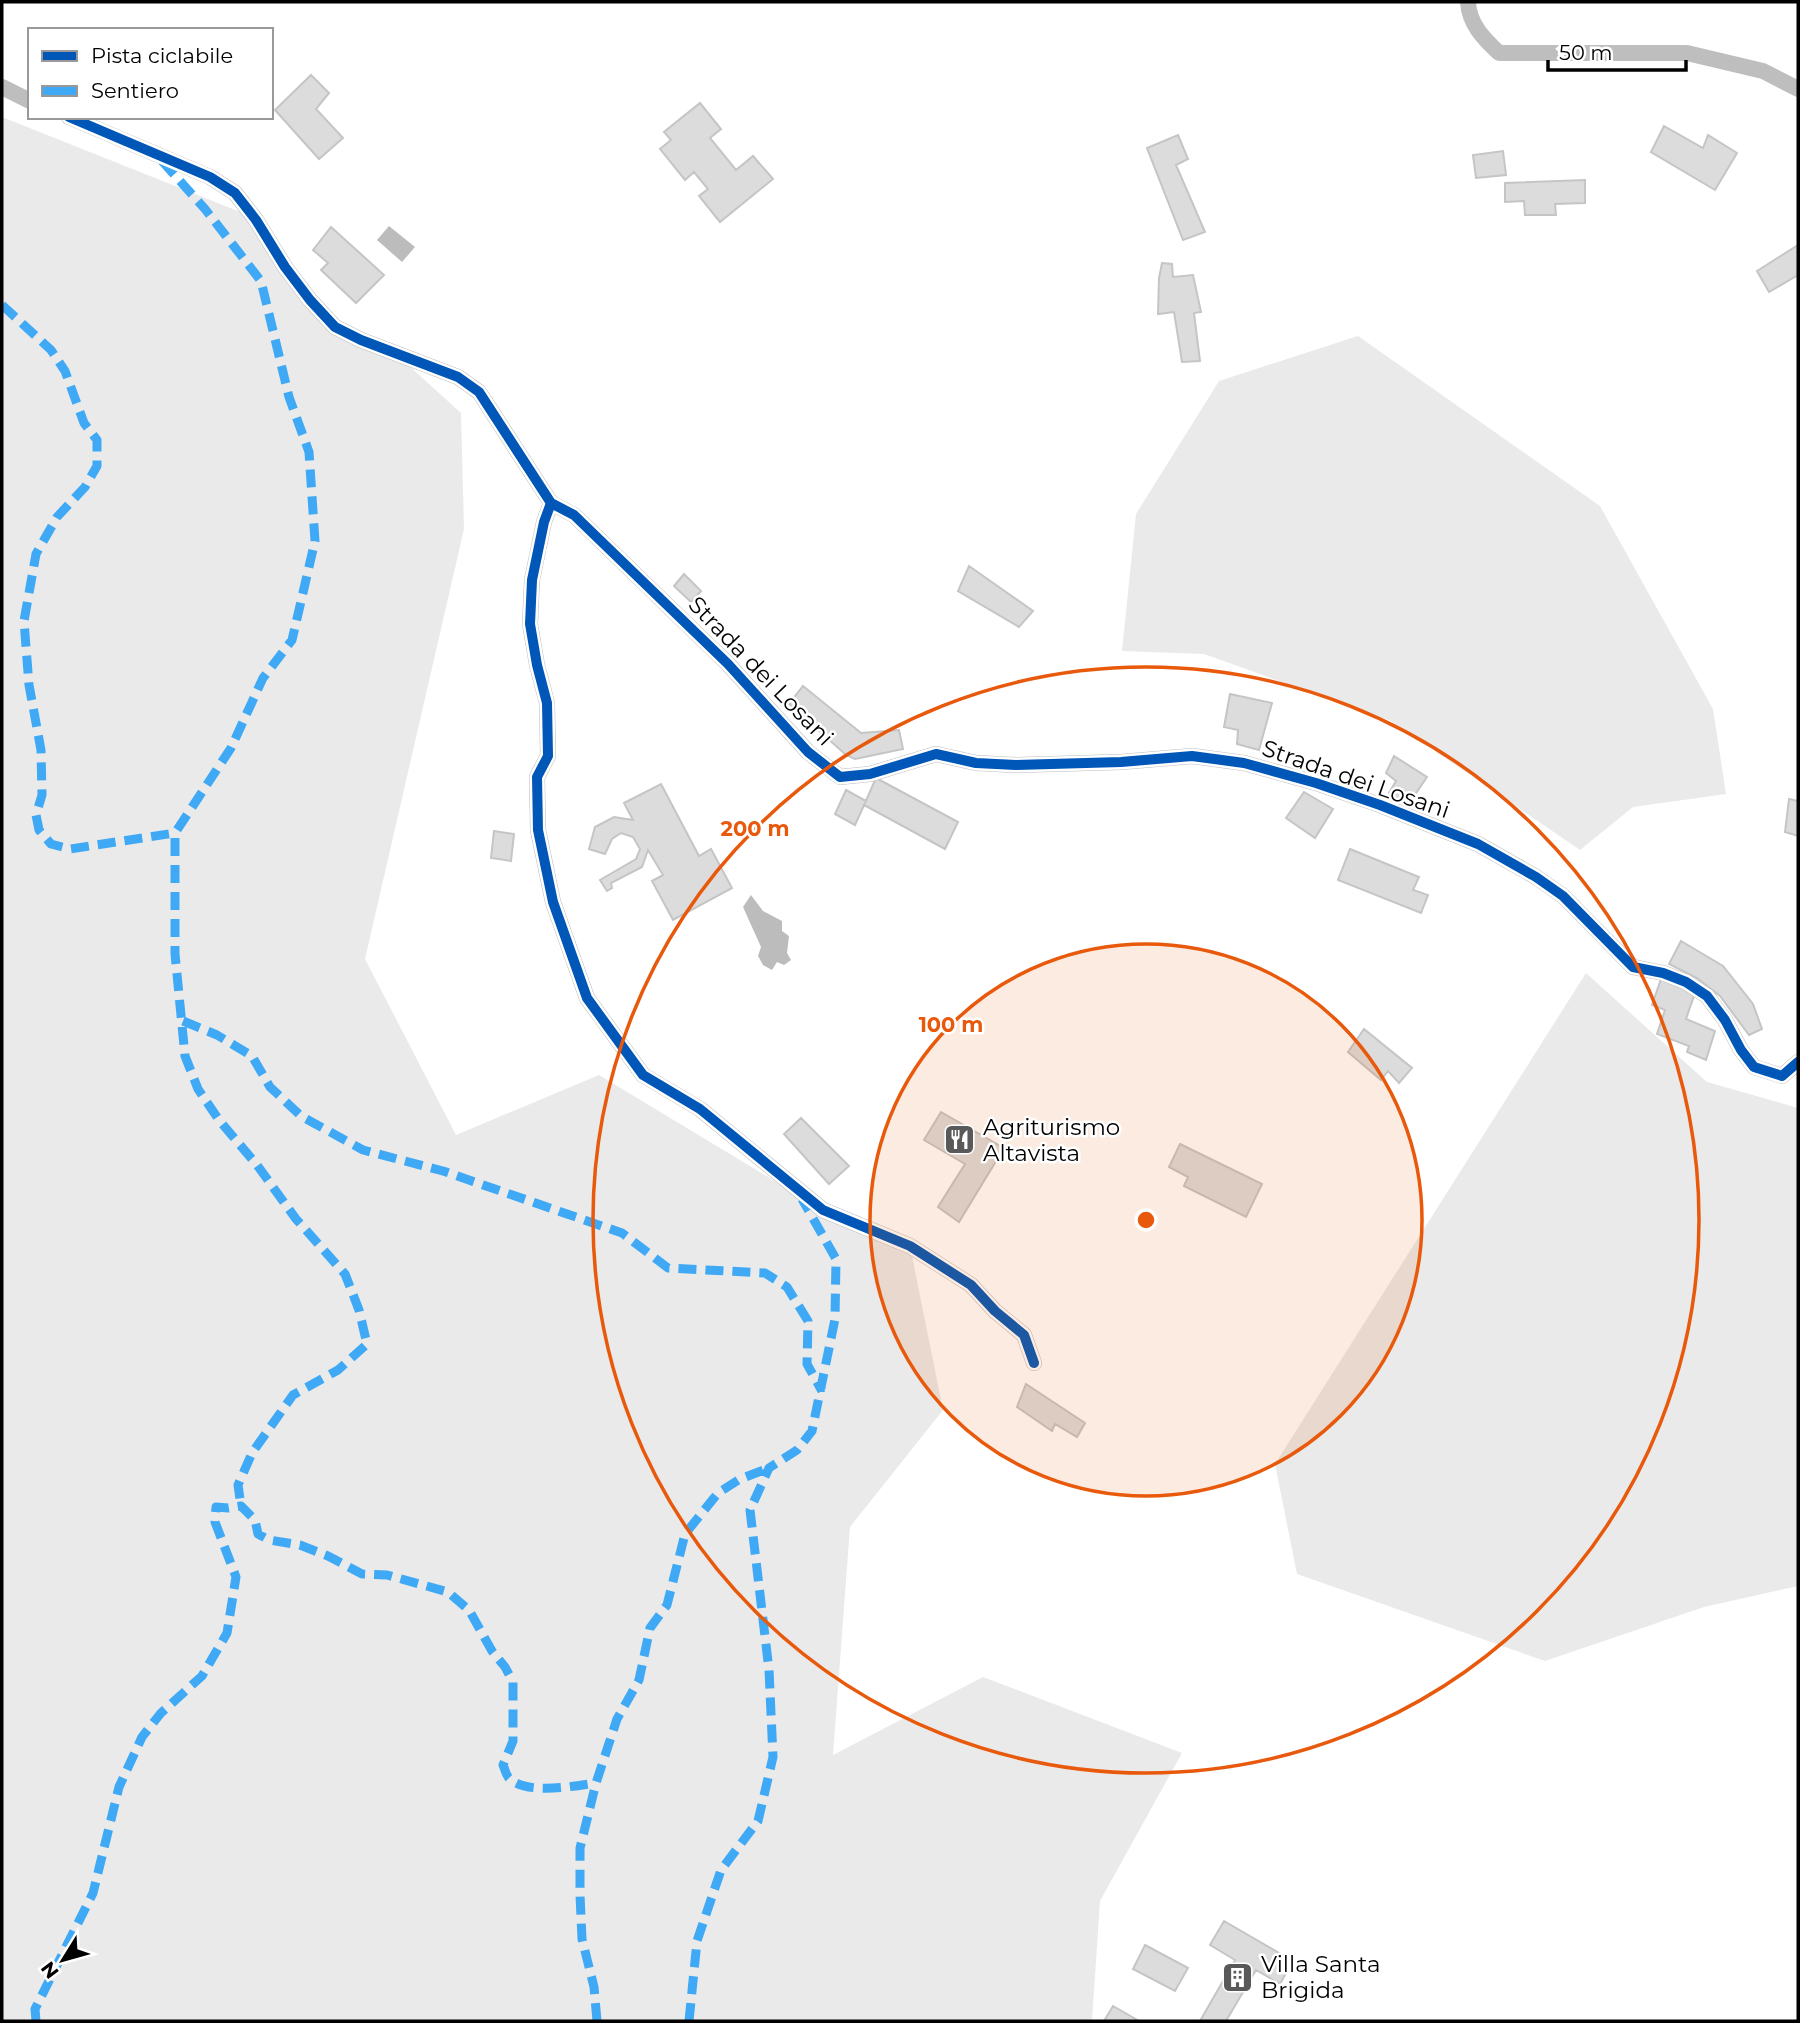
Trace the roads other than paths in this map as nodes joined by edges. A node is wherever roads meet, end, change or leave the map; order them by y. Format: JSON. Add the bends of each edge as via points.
{"nodes":[{"id":1,"x":1468,"y":2,"type":"edge"},
{"id":2,"x":2,"y":87,"type":"edge"},
{"id":3,"x":1798,"y":89,"type":"edge"},
{"id":4,"x":28,"y":100,"type":"edge"},
{"id":5,"x":74,"y":119,"type":"edge"},
{"id":6,"x":551,"y":503,"type":"junction"},
{"id":7,"x":1798,"y":1062,"type":"edge"},
{"id":8,"x":1034,"y":1363,"type":"dead end"}],
"edges":[{"from":1,"to":3,"type":"street","via":[[1480,36],[1499,53],[1687,53],[1763,71]]},
{"from":2,"to":4,"type":"street"},
{"from":5,"to":6,"type":"street","name":"Strada dei Losani","via":[[210,177],[235,193],[285,267],[335,327],[458,377],[479,393]]},
{"from":6,"to":7,"type":"street","name":"Strada dei Losani","via":[[574,515],[728,664],[808,752],[840,777],[870,774],[936,754],[1016,765],[1192,756],[1244,763],[1316,783],[1478,844],[1536,877],[1580,911],[1633,967],[1686,982],[1707,996],[1754,1067],[1782,1076]]},
{"from":6,"to":8,"type":"street","via":[[532,580],[530,624],[547,703],[548,756],[537,777],[538,830],[553,902],[587,998],[643,1075],[700,1109],[823,1210],[910,1246],[971,1284],[1024,1335]]}]}
